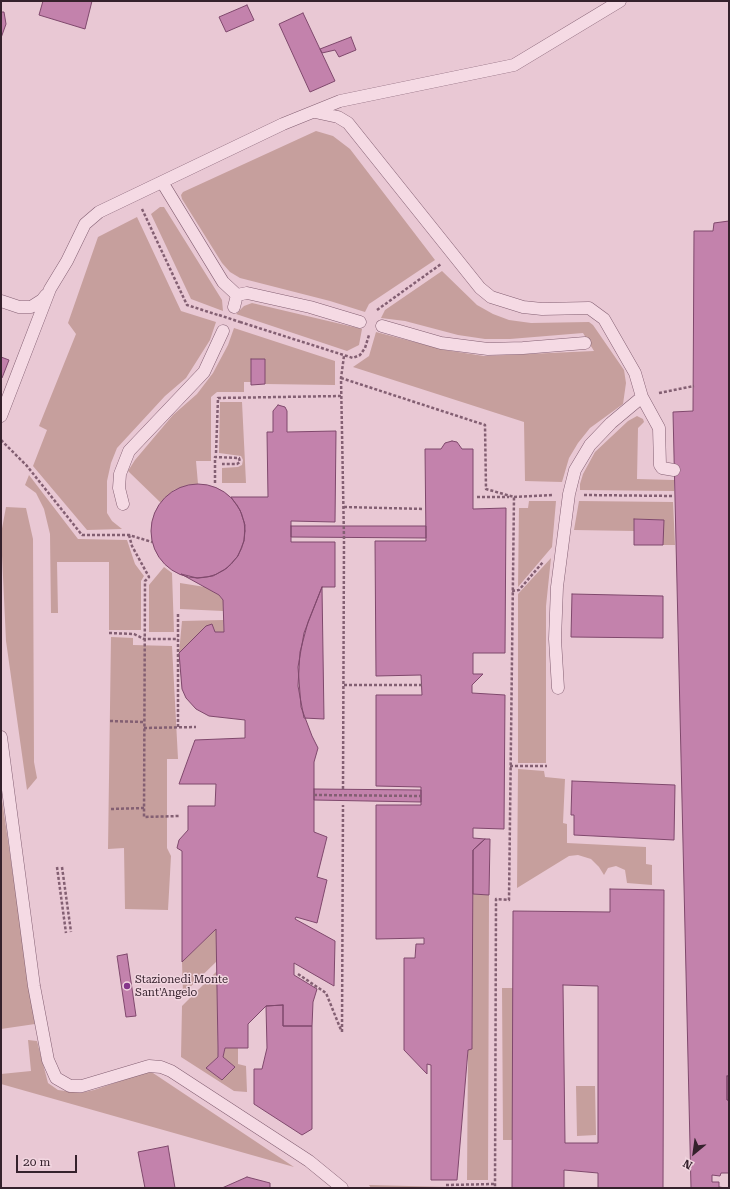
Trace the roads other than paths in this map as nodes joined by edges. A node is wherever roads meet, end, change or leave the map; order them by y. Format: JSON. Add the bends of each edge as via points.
{"nodes":[{"id":1,"x":620,"y":1,"type":"edge"},
{"id":2,"x":314,"y":112,"type":"junction"},
{"id":3,"x":162,"y":182,"type":"junction"},
{"id":4,"x":50,"y":289,"type":"junction"},
{"id":5,"x":237,"y":295,"type":"junction"},
{"id":6,"x":1,"y":301,"type":"edge"},
{"id":7,"x":234,"y":307,"type":"dead end"},
{"id":8,"x":360,"y":322,"type":"dead end"},
{"id":9,"x":382,"y":326,"type":"dead end"},
{"id":10,"x":223,"y":331,"type":"dead end"},
{"id":11,"x":585,"y":342,"type":"dead end"},
{"id":12,"x":3,"y":396,"type":"edge"},
{"id":13,"x":642,"y":397,"type":"junction"},
{"id":14,"x":1,"y":416,"type":"edge"},
{"id":15,"x":674,"y":470,"type":"dead end"},
{"id":16,"x":123,"y":504,"type":"dead end"},
{"id":17,"x":558,"y":688,"type":"dead end"},
{"id":18,"x":1,"y":737,"type":"edge"},
{"id":19,"x":342,"y":1188,"type":"edge"}],
"edges":[{"from":1,"to":2,"type":"lane","via":[[514,65],[340,102]]},
{"from":2,"to":3,"type":"lane"},
{"from":2,"to":13,"type":"lane","via":[[338,117],[348,123],[480,288],[491,297],[523,307],[589,308],[598,313],[635,373]]},
{"from":3,"to":4,"type":"lane","via":[[99,212],[85,224]]},
{"from":3,"to":5,"type":"lane","via":[[223,282]]},
{"from":4,"to":6,"type":"lane","via":[[42,300],[31,307],[19,307]]},
{"from":4,"to":12,"type":"lane"},
{"from":5,"to":7,"type":"lane"},
{"from":5,"to":8,"type":"lane","via":[[247,293]]},
{"from":9,"to":11,"type":"lane","via":[[441,343],[488,349]]},
{"from":10,"to":16,"type":"lane","via":[[204,372],[129,451],[120,474],[119,488]]},
{"from":12,"to":14,"type":"lane"},
{"from":13,"to":15,"type":"lane","via":[[659,428],[660,465],[662,468]]},
{"from":13,"to":17,"type":"lane","via":[[590,445],[575,470],[560,553],[555,639]]},
{"from":18,"to":19,"type":"lane","via":[[34,986],[48,1060],[56,1078],[70,1086],[82,1086],[149,1066],[161,1067],[309,1160]]}]}
